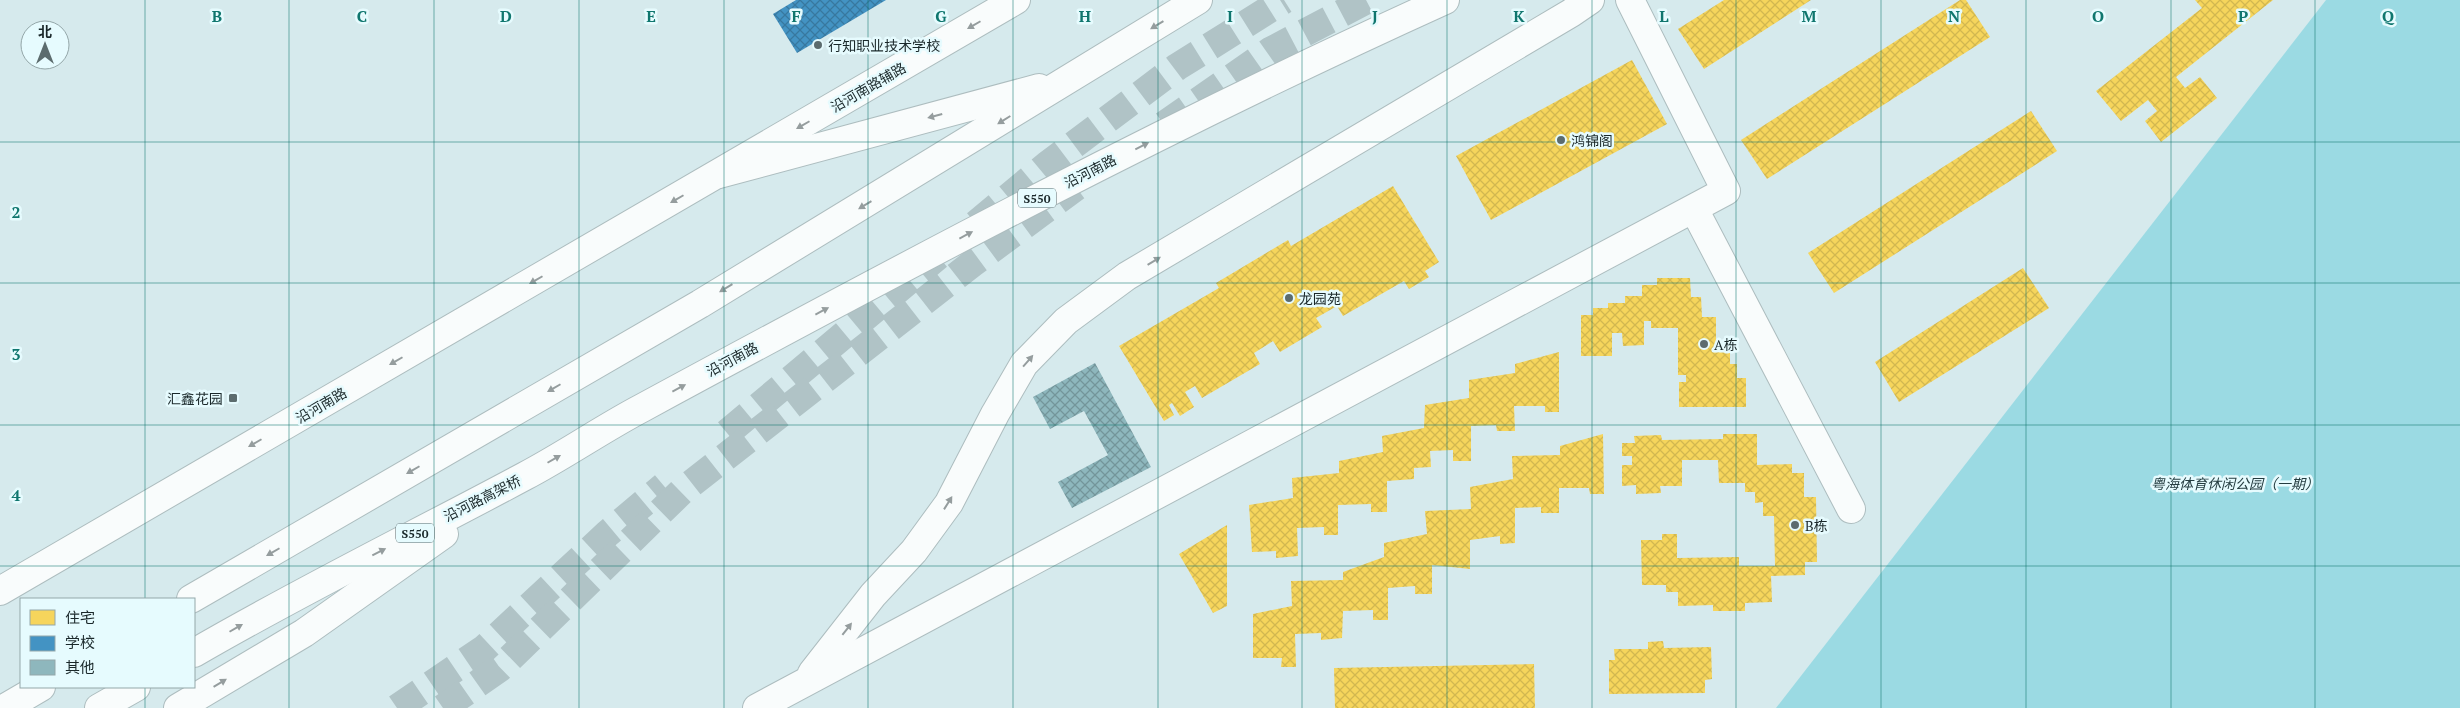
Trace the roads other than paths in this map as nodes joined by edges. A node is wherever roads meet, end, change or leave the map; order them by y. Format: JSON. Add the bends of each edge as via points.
{"nodes":[{"id":1,"x":1016,"y":0,"type":"edge"},
{"id":2,"x":1198,"y":0,"type":"edge"},
{"id":3,"x":1445,"y":0,"type":"edge"},
{"id":4,"x":1590,"y":0,"type":"edge"},
{"id":5,"x":1630,"y":0,"type":"edge"},
{"id":6,"x":1067,"y":80,"type":"junction"},
{"id":7,"x":719,"y":174,"type":"junction"},
{"id":8,"x":1694,"y":209,"type":"junction"},
{"id":9,"x":636,"y":411,"type":"joint"},
{"id":10,"x":528,"y":474,"type":"junction"},
{"id":11,"x":1851,"y":510,"type":"dead end"},
{"id":12,"x":7,"y":583,"type":"edge"},
{"id":13,"x":193,"y":598,"type":"edge"},
{"id":14,"x":195,"y":652,"type":"edge"},
{"id":15,"x":806,"y":681,"type":"junction"},
{"id":16,"x":39,"y":688,"type":"edge"},
{"id":17,"x":134,"y":688,"type":"edge"},
{"id":18,"x":4,"y":708,"type":"edge"},
{"id":19,"x":99,"y":708,"type":"edge"},
{"id":20,"x":178,"y":708,"type":"edge"},
{"id":21,"x":757,"y":708,"type":"edge"},
{"id":22,"x":785,"y":708,"type":"edge"}],
"edges":[{"from":1,"to":7,"type":"main road","name":"沿河南路辅路","one_way":true},
{"from":2,"to":6,"type":"main road","one_way":true},
{"from":9,"to":3,"type":"main road","name":"沿河南路","number":"S550","one_way":true,"via":[[1018,208],[1302,65]]},
{"from":15,"to":4,"type":"main road","one_way":true,"via":[[874,595],[914,551],[943,511],[1024,364],[1066,321],[1127,276]]},
{"from":5,"to":8,"type":"main road","via":[[1726,191]]},
{"from":6,"to":7,"type":"main road","one_way":true},
{"from":6,"to":13,"type":"main road","one_way":true,"via":[[741,279]]},
{"from":7,"to":12,"type":"main road","name":"沿河南路","one_way":true},
{"from":8,"to":11,"type":"main road"},
{"from":8,"to":15,"type":"main road"},
{"from":10,"to":9,"type":"main road","name":"沿河路高架桥","number":"S550","one_way":true},
{"from":14,"to":10,"type":"main road","name":"沿河路高架桥","number":"S550","one_way":true,"via":[[277,605]]},
{"from":20,"to":10,"type":"main road","one_way":true,"via":[[304,633]]},
{"from":15,"to":21,"type":"main road"},
{"from":15,"to":22,"type":"main road"},
{"from":16,"to":18,"type":"main road"},
{"from":17,"to":19,"type":"main road"}]}
